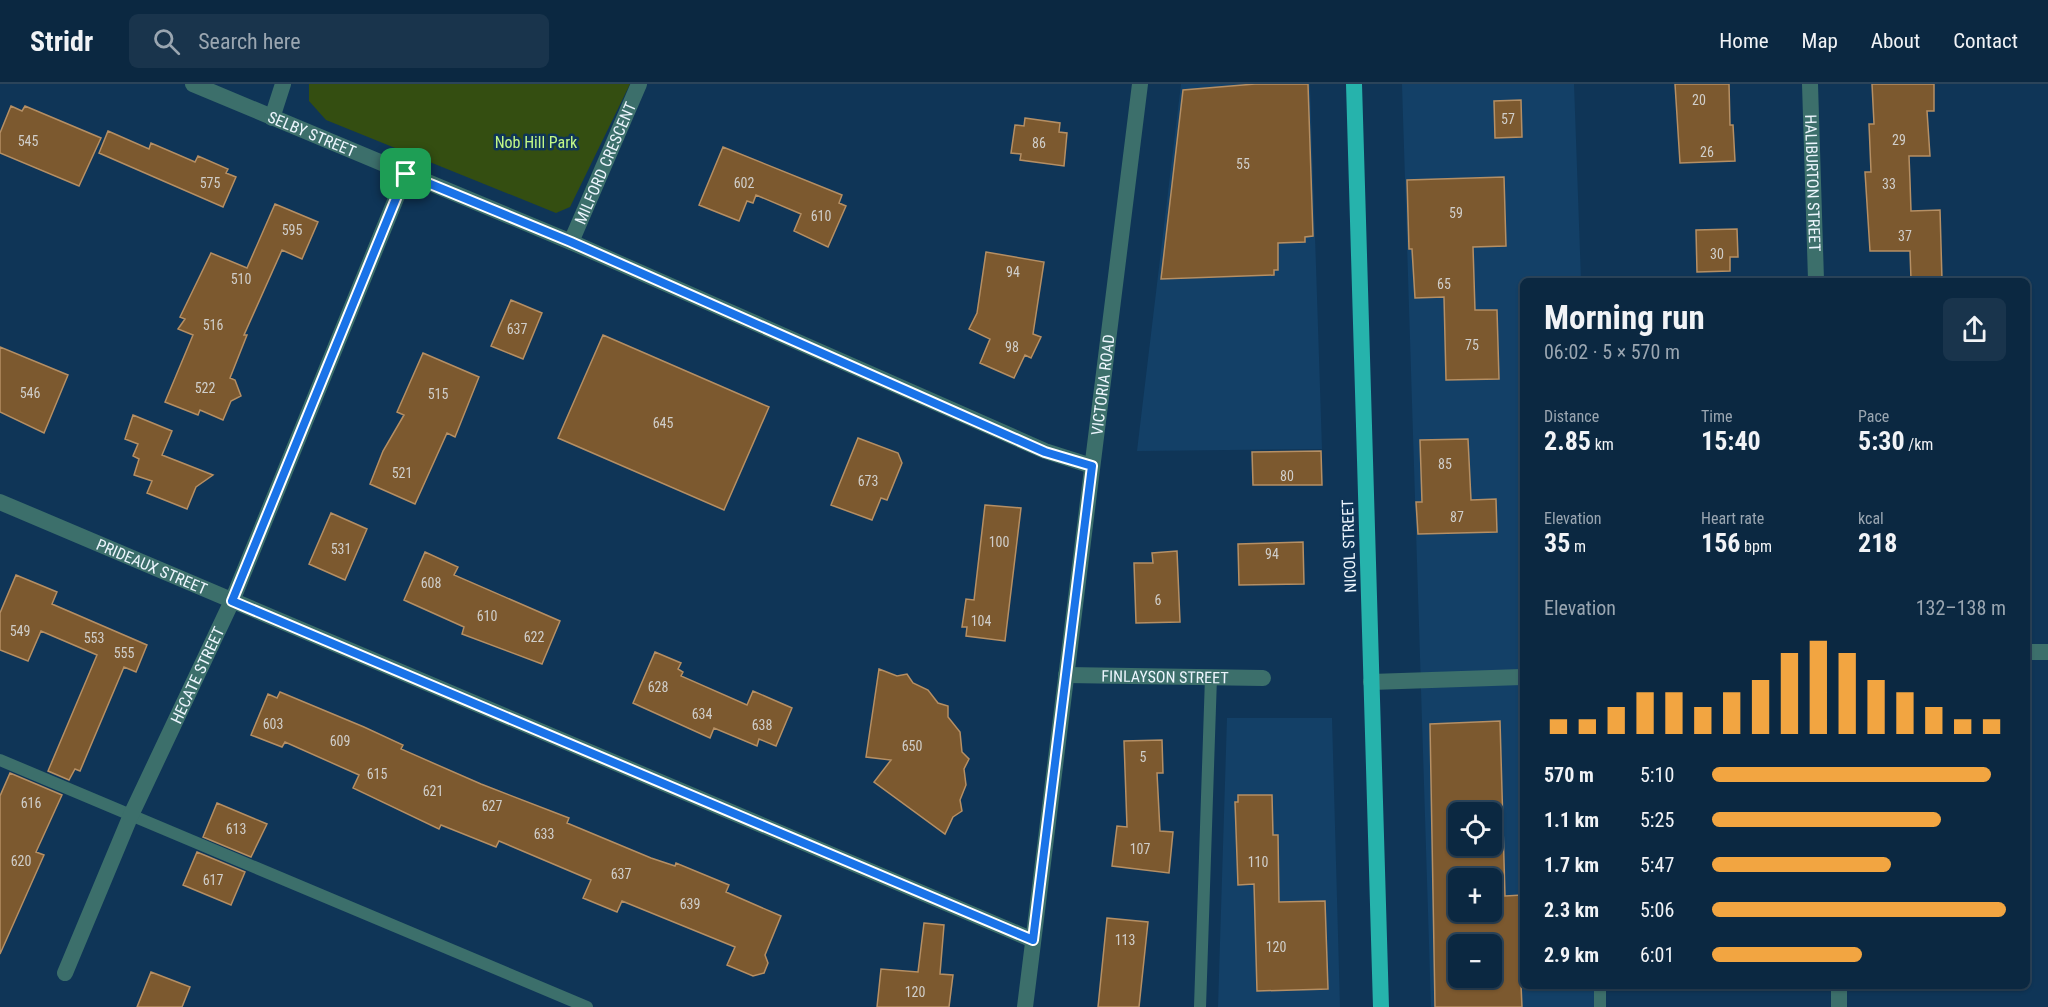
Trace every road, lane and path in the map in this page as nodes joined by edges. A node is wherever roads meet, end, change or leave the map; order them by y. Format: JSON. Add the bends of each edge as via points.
{"nodes":[{"id":1,"x":193,"y":84,"type":"edge"},
{"id":2,"x":283,"y":84,"type":"edge"},
{"id":3,"x":639,"y":84,"type":"edge"},
{"id":4,"x":1140,"y":84,"type":"edge"},
{"id":5,"x":1354,"y":84,"type":"edge"},
{"id":6,"x":1810,"y":84,"type":"edge"},
{"id":7,"x":272,"y":118,"type":"junction"},
{"id":8,"x":406,"y":174,"type":"junction"},
{"id":9,"x":571,"y":242,"type":"junction"},
{"id":10,"x":1816,"y":278,"type":"edge"},
{"id":11,"x":1092,"y":466,"type":"junction"},
{"id":12,"x":0,"y":502,"type":"edge"},
{"id":13,"x":232,"y":601,"type":"junction"},
{"id":14,"x":2030,"y":652,"type":"edge"},
{"id":15,"x":2048,"y":652,"type":"edge"},
{"id":16,"x":1066,"y":675,"type":"junction"},
{"id":17,"x":1520,"y":676,"type":"edge"},
{"id":18,"x":1211,"y":677,"type":"junction"},
{"id":19,"x":1263,"y":678,"type":"dead end"},
{"id":20,"x":1371,"y":682,"type":"junction"},
{"id":21,"x":0,"y":760,"type":"edge"},
{"id":22,"x":131,"y":815,"type":"junction"},
{"id":23,"x":1033,"y":940,"type":"junction"},
{"id":24,"x":65,"y":974,"type":"dead end"},
{"id":25,"x":1600,"y":989,"type":"edge"},
{"id":26,"x":1839,"y":989,"type":"edge"},
{"id":27,"x":587,"y":1007,"type":"edge"},
{"id":28,"x":1025,"y":1007,"type":"edge"},
{"id":29,"x":1200,"y":1007,"type":"edge"},
{"id":30,"x":1381,"y":1007,"type":"edge"},
{"id":31,"x":1600,"y":1007,"type":"edge"},
{"id":32,"x":1839,"y":1007,"type":"edge"}],
"edges":[{"from":1,"to":7,"type":"street","name":"SELBY STREET"},
{"from":2,"to":7,"type":"street"},
{"from":3,"to":9,"type":"street","name":"MILFORD CRESCENT"},
{"from":4,"to":11,"type":"street","name":"VICTORIA ROAD"},
{"from":5,"to":20,"type":"highway","name":"NICOL STREET"},
{"from":6,"to":10,"type":"street","name":"HALIBURTON STREET"},
{"from":7,"to":8,"type":"street","name":"SELBY STREET"},
{"from":8,"to":9,"type":"street","name":"SELBY STREET"},
{"from":8,"to":13,"type":"street","name":"HECATE STREET"},
{"from":9,"to":11,"type":"street","name":"SELBY STREET","via":[[1045,452]]},
{"from":11,"to":16,"type":"street","name":"VICTORIA ROAD"},
{"from":12,"to":13,"type":"street","name":"PRIDEAUX STREET"},
{"from":13,"to":22,"type":"street","name":"HECATE STREET"},
{"from":13,"to":23,"type":"street","name":"PRIDEAUX STREET"},
{"from":14,"to":15,"type":"street"},
{"from":16,"to":18,"type":"street","name":"FINLAYSON STREET"},
{"from":16,"to":23,"type":"street","name":"VICTORIA ROAD"},
{"from":17,"to":20,"type":"street"},
{"from":18,"to":19,"type":"street","name":"FINLAYSON STREET"},
{"from":18,"to":29,"type":"lane"},
{"from":20,"to":30,"type":"highway","name":"NICOL STREET"},
{"from":21,"to":22,"type":"lane"},
{"from":22,"to":24,"type":"street","name":"HECATE STREET"},
{"from":22,"to":27,"type":"lane"},
{"from":23,"to":28,"type":"street","name":"VICTORIA ROAD"},
{"from":25,"to":31,"type":"lane"},
{"from":26,"to":32,"type":"street"}]}
